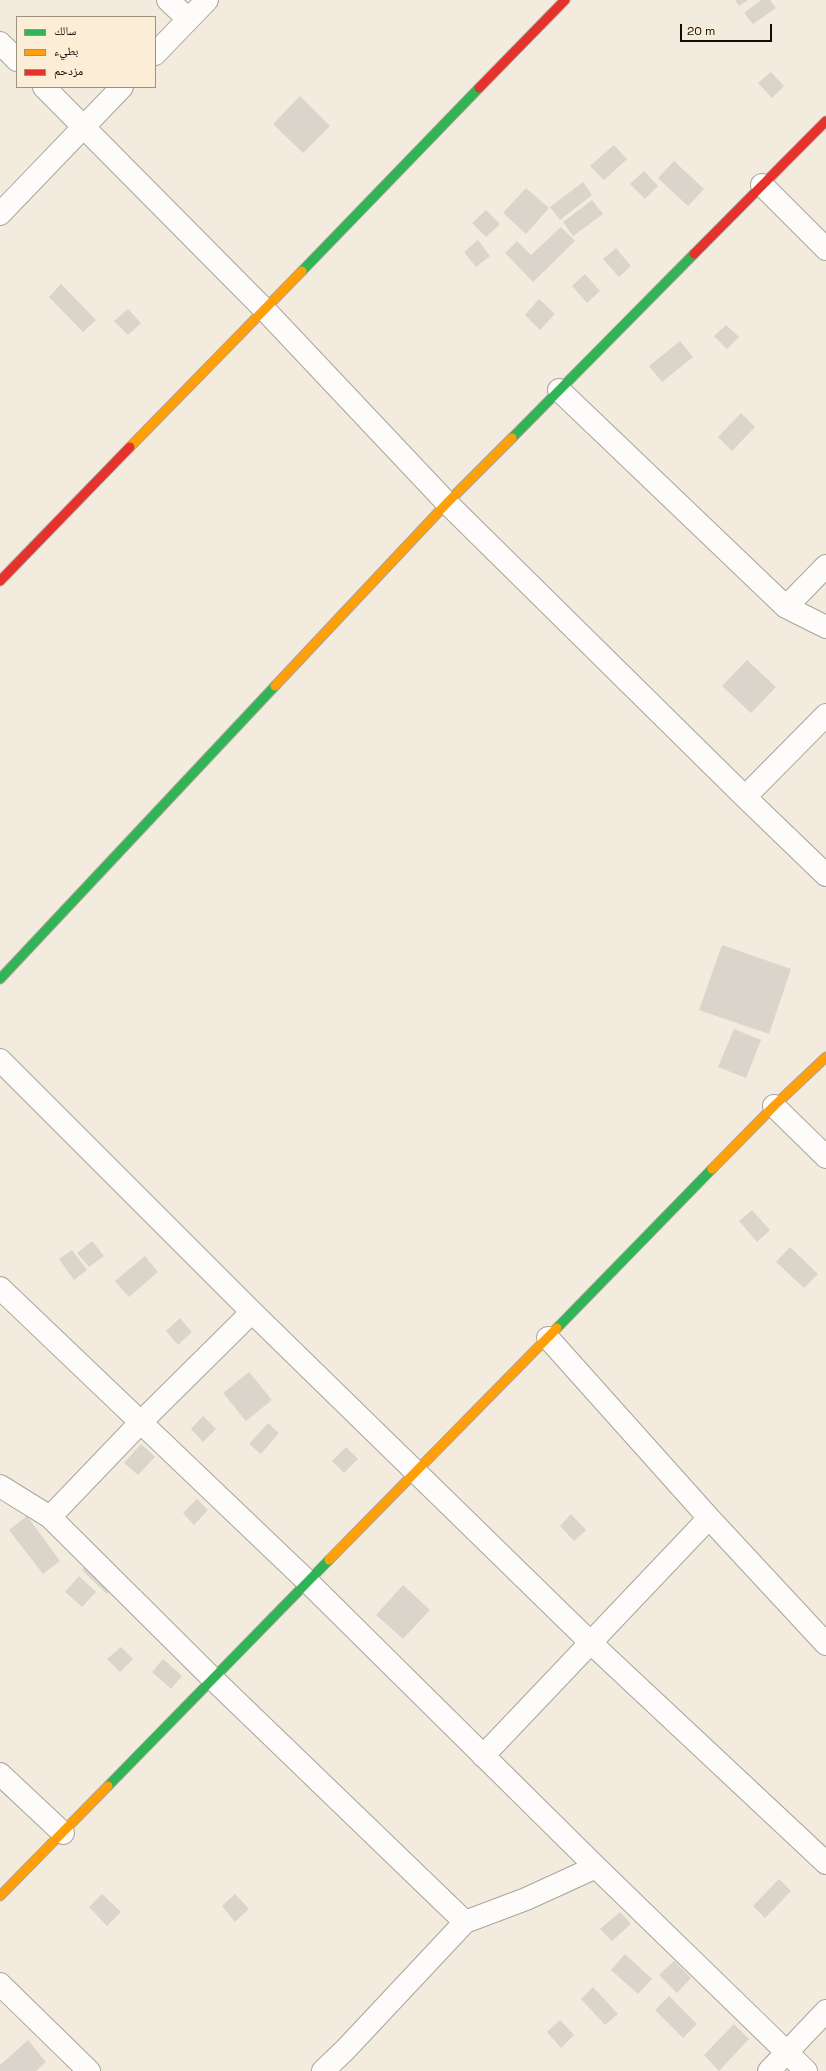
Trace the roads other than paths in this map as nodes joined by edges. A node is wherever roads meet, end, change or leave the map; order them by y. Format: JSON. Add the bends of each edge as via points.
{"nodes":[{"id":1,"x":168,"y":0,"type":"edge"},
{"id":2,"x":207,"y":0,"type":"edge"},
{"id":3,"x":565,"y":0,"type":"edge"},
{"id":4,"x":188,"y":20,"type":"junction"},
{"id":5,"x":0,"y":43,"type":"edge"},
{"id":6,"x":156,"y":53,"type":"edge"},
{"id":7,"x":16,"y":59,"type":"edge"},
{"id":8,"x":45,"y":88,"type":"edge"},
{"id":9,"x":121,"y":88,"type":"edge"},
{"id":10,"x":825,"y":125,"type":"edge"},
{"id":11,"x":84,"y":127,"type":"junction"},
{"id":12,"x":762,"y":185,"type":"junction"},
{"id":13,"x":0,"y":214,"type":"edge"},
{"id":14,"x":826,"y":249,"type":"edge"},
{"id":15,"x":264,"y":309,"type":"junction"},
{"id":16,"x":559,"y":390,"type":"junction"},
{"id":17,"x":447,"y":504,"type":"junction"},
{"id":18,"x":826,"y":566,"type":"edge"},
{"id":19,"x":0,"y":581,"type":"edge"},
{"id":20,"x":786,"y":607,"type":"junction"},
{"id":21,"x":826,"y":627,"type":"edge"},
{"id":22,"x":826,"y":715,"type":"edge"},
{"id":23,"x":745,"y":798,"type":"junction"},
{"id":24,"x":826,"y":875,"type":"edge"},
{"id":25,"x":0,"y":979,"type":"edge"},
{"id":26,"x":826,"y":1057,"type":"edge"},
{"id":27,"x":0,"y":1060,"type":"edge"},
{"id":28,"x":774,"y":1106,"type":"junction"},
{"id":29,"x":826,"y":1157,"type":"edge"},
{"id":30,"x":0,"y":1288,"type":"edge"},
{"id":31,"x":252,"y":1312,"type":"junction"},
{"id":32,"x":548,"y":1338,"type":"junction"},
{"id":33,"x":141,"y":1422,"type":"junction"},
{"id":34,"x":417,"y":1472,"type":"junction"},
{"id":35,"x":0,"y":1486,"type":"edge"},
{"id":36,"x":50,"y":1517,"type":"junction"},
{"id":37,"x":709,"y":1518,"type":"junction"},
{"id":38,"x":307,"y":1581,"type":"junction"},
{"id":39,"x":591,"y":1643,"type":"junction"},
{"id":40,"x":826,"y":1644,"type":"edge"},
{"id":41,"x":213,"y":1679,"type":"junction"},
{"id":42,"x":483,"y":1756,"type":"junction"},
{"id":43,"x":0,"y":1774,"type":"edge"},
{"id":44,"x":63,"y":1833,"type":"junction"},
{"id":45,"x":826,"y":1863,"type":"edge"},
{"id":46,"x":596,"y":1868,"type":"junction"},
{"id":47,"x":0,"y":1896,"type":"edge"},
{"id":48,"x":464,"y":1922,"type":"junction"},
{"id":49,"x":0,"y":1984,"type":"edge"},
{"id":50,"x":826,"y":2011,"type":"edge"},
{"id":51,"x":787,"y":2052,"type":"junction"},
{"id":52,"x":89,"y":2071,"type":"edge"},
{"id":53,"x":323,"y":2071,"type":"edge"},
{"id":54,"x":769,"y":2071,"type":"edge"},
{"id":55,"x":806,"y":2071,"type":"edge"}],
"edges":[{"from":1,"to":4,"type":"street"},
{"from":2,"to":4,"type":"street"},
{"from":3,"to":15,"type":"street"},
{"from":4,"to":6,"type":"street"},
{"from":5,"to":7,"type":"street"},
{"from":8,"to":11,"type":"street"},
{"from":9,"to":11,"type":"street"},
{"from":10,"to":12,"type":"street"},
{"from":11,"to":13,"type":"street"},
{"from":11,"to":15,"type":"street"},
{"from":12,"to":14,"type":"street"},
{"from":12,"to":16,"type":"street"},
{"from":15,"to":17,"type":"street"},
{"from":15,"to":19,"type":"street"},
{"from":16,"to":17,"type":"street"},
{"from":16,"to":20,"type":"street"},
{"from":17,"to":23,"type":"street"},
{"from":17,"to":25,"type":"street"},
{"from":18,"to":20,"type":"street"},
{"from":20,"to":21,"type":"street"},
{"from":22,"to":23,"type":"street"},
{"from":23,"to":24,"type":"street"},
{"from":26,"to":28,"type":"street"},
{"from":27,"to":31,"type":"street"},
{"from":28,"to":29,"type":"street"},
{"from":28,"to":32,"type":"street"},
{"from":30,"to":33,"type":"street"},
{"from":31,"to":33,"type":"street"},
{"from":31,"to":34,"type":"street"},
{"from":32,"to":34,"type":"street"},
{"from":32,"to":37,"type":"street"},
{"from":33,"to":36,"type":"street"},
{"from":33,"to":38,"type":"street"},
{"from":34,"to":38,"type":"street"},
{"from":34,"to":39,"type":"street"},
{"from":35,"to":36,"type":"street"},
{"from":36,"to":41,"type":"street"},
{"from":37,"to":39,"type":"street"},
{"from":37,"to":40,"type":"street"},
{"from":38,"to":41,"type":"street"},
{"from":38,"to":42,"type":"street"},
{"from":39,"to":42,"type":"street"},
{"from":39,"to":45,"type":"street"},
{"from":41,"to":44,"type":"street"},
{"from":41,"to":48,"type":"street"},
{"from":42,"to":46,"type":"street"},
{"from":43,"to":44,"type":"street"},
{"from":44,"to":47,"type":"street"},
{"from":46,"to":48,"type":"street","via":[[526,1899]]},
{"from":46,"to":51,"type":"street"},
{"from":48,"to":53,"type":"street"},
{"from":49,"to":52,"type":"street"},
{"from":50,"to":51,"type":"street"},
{"from":51,"to":54,"type":"street"},
{"from":51,"to":55,"type":"street"}]}
